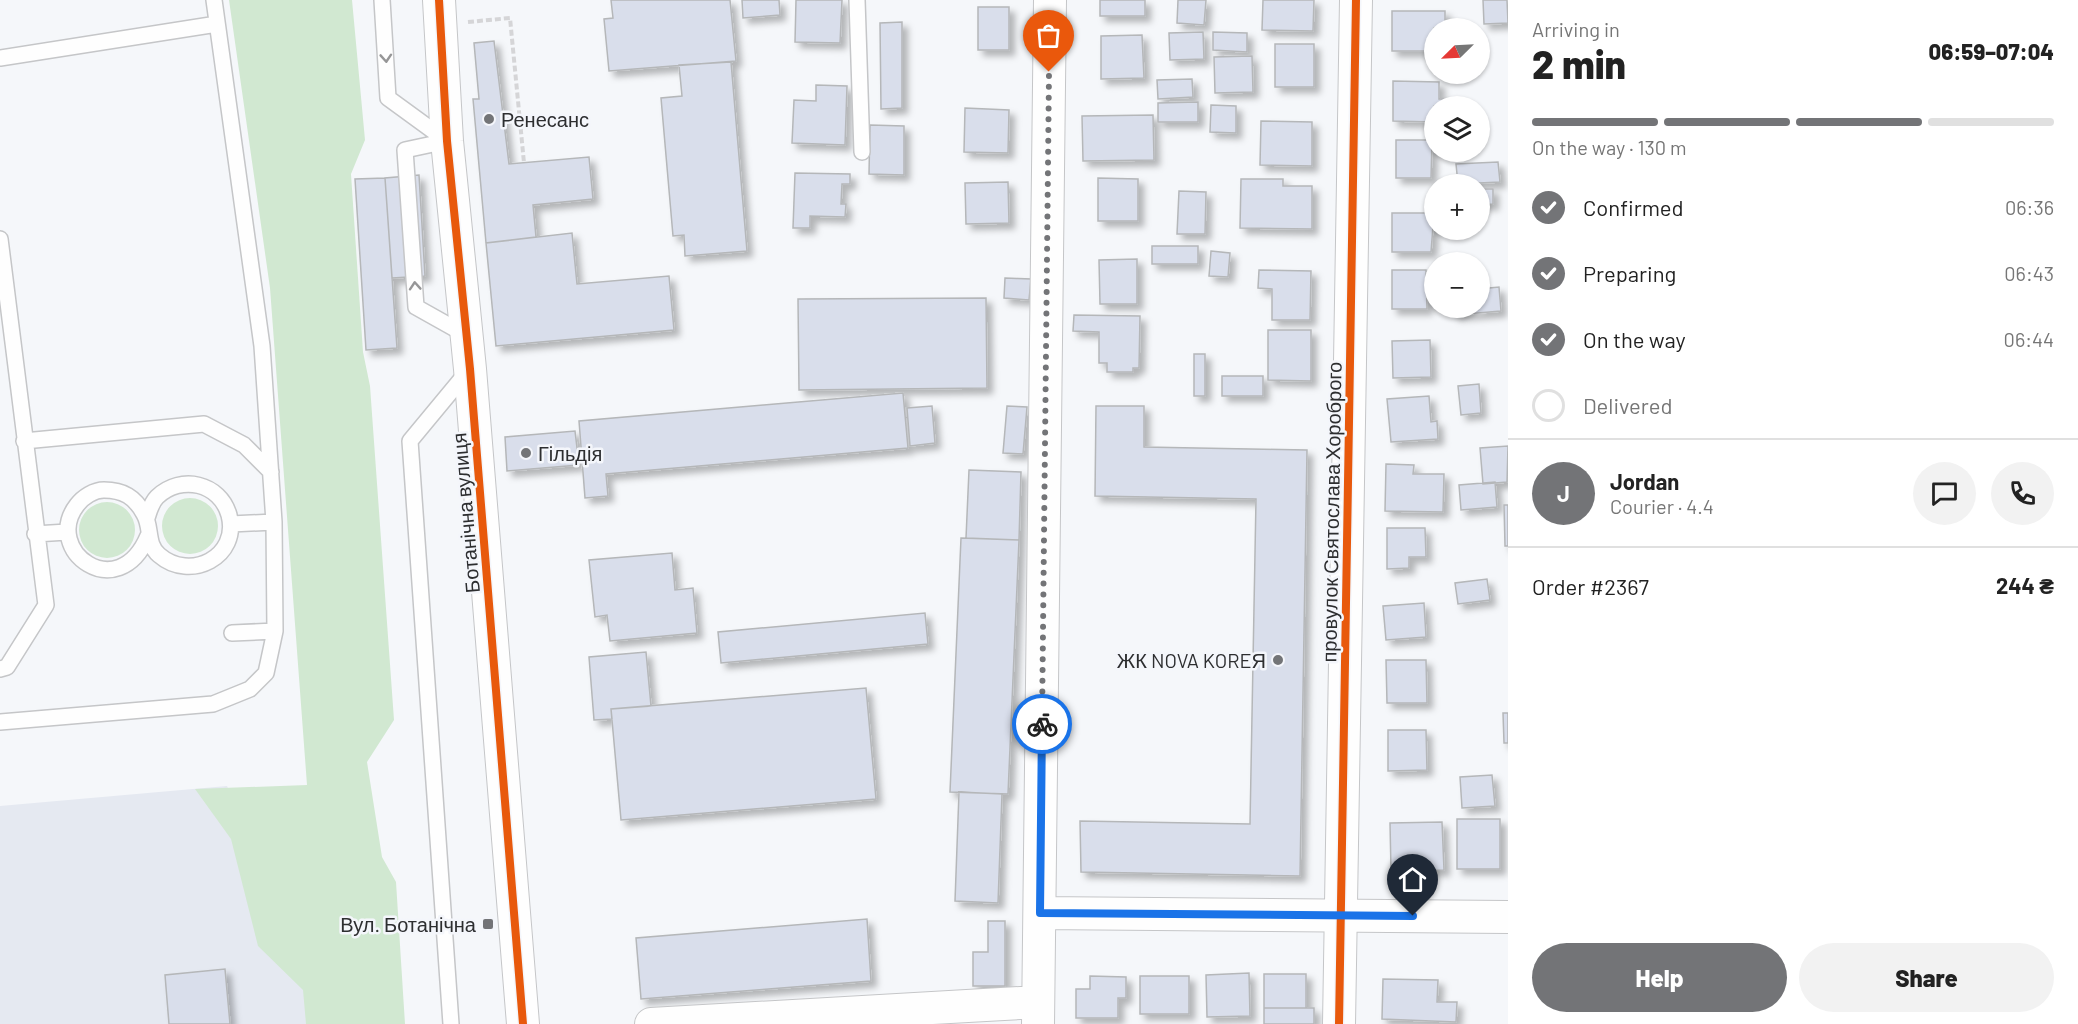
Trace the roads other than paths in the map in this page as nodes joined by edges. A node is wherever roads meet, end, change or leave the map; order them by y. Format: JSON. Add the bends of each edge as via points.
{"nodes":[{"id":1,"x":214,"y":0,"type":"edge"},
{"id":2,"x":382,"y":0,"type":"edge"},
{"id":3,"x":857,"y":0,"type":"edge"},
{"id":4,"x":1050,"y":0,"type":"edge"},
{"id":5,"x":1356,"y":0,"type":"edge"},
{"id":6,"x":440,"y":13,"type":"edge"},
{"id":7,"x":217,"y":24,"type":"junction"},
{"id":8,"x":0,"y":58,"type":"edge"},
{"id":9,"x":447,"y":141,"type":"junction"},
{"id":10,"x":862,"y":152,"type":"dead end"},
{"id":11,"x":0,"y":239,"type":"edge"},
{"id":12,"x":467,"y":336,"type":"junction"},
{"id":13,"x":470,"y":369,"type":"junction"},
{"id":14,"x":24,"y":441,"type":"junction"},
{"id":15,"x":271,"y":472,"type":"junction"},
{"id":16,"x":147,"y":518,"type":"junction"},
{"id":17,"x":274,"y":522,"type":"junction"},
{"id":18,"x":231,"y":524,"type":"junction"},
{"id":19,"x":68,"y":532,"type":"junction"},
{"id":20,"x":35,"y":534,"type":"junction"},
{"id":21,"x":148,"y":536,"type":"junction"},
{"id":22,"x":275,"y":631,"type":"junction"},
{"id":23,"x":232,"y":633,"type":"dead end"},
{"id":24,"x":0,"y":669,"type":"edge"},
{"id":25,"x":0,"y":722,"type":"edge"},
{"id":26,"x":1040,"y":913,"type":"junction"},
{"id":27,"x":1342,"y":915,"type":"junction"},
{"id":28,"x":1508,"y":916,"type":"edge"},
{"id":29,"x":1038,"y":1013,"type":"edge"},
{"id":30,"x":451,"y":1024,"type":"edge"},
{"id":31,"x":523,"y":1024,"type":"edge"},
{"id":32,"x":651,"y":1024,"type":"edge"},
{"id":33,"x":1340,"y":1024,"type":"edge"}],
"edges":[{"from":1,"to":7,"type":"lane"},
{"from":2,"to":9,"type":"lane","one_way":true,"via":[[388,98]]},
{"from":3,"to":10,"type":"lane"},
{"from":4,"to":26,"type":"street"},
{"from":5,"to":27,"type":"street","name":"провулок Святослава Хороброго"},
{"from":6,"to":9,"type":"street","name":"Ботанічна вулиця"},
{"from":7,"to":8,"type":"lane"},
{"from":7,"to":15,"type":"lane","via":[[262,346]]},
{"from":9,"to":12,"type":"street","name":"Ботанічна вулиця"},
{"from":12,"to":9,"type":"lane","one_way":true,"via":[[416,307],[405,150]]},
{"from":11,"to":14,"type":"lane"},
{"from":12,"to":13,"type":"street","name":"Ботанічна вулиця"},
{"from":13,"to":30,"type":"lane","via":[[410,441]]},
{"from":13,"to":31,"type":"street","name":"Ботанічна вулиця"},
{"from":14,"to":15,"type":"lane","via":[[204,424],[244,445]]},
{"from":14,"to":20,"type":"lane"},
{"from":15,"to":17,"type":"lane"},
{"from":16,"to":18,"type":"lane","via":[[155,499],[172,486],[192,483],[212,489],[226,504]]},
{"from":16,"to":19,"type":"lane","via":[[137,501],[120,491],[100,490],[77,505],[71,513]]},
{"from":16,"to":21,"type":"lane"},
{"from":17,"to":18,"type":"lane"},
{"from":17,"to":22,"type":"lane"},
{"from":18,"to":21,"type":"lane","via":[[227,544],[214,560],[195,568],[174,566],[157,554]]},
{"from":19,"to":20,"type":"lane"},
{"from":19,"to":21,"type":"lane","via":[[73,551],[87,564],[106,570],[125,566],[140,554]]},
{"from":20,"to":24,"type":"lane","via":[[46,605],[7,667]]},
{"from":22,"to":23,"type":"lane"},
{"from":22,"to":25,"type":"lane","via":[[267,673],[250,689],[213,704]]},
{"from":26,"to":27,"type":"street"},
{"from":26,"to":29,"type":"street"},
{"from":27,"to":28,"type":"street"},
{"from":27,"to":33,"type":"street","name":"провулок Святослава Хороброго"},
{"from":29,"to":32,"type":"street"}]}
